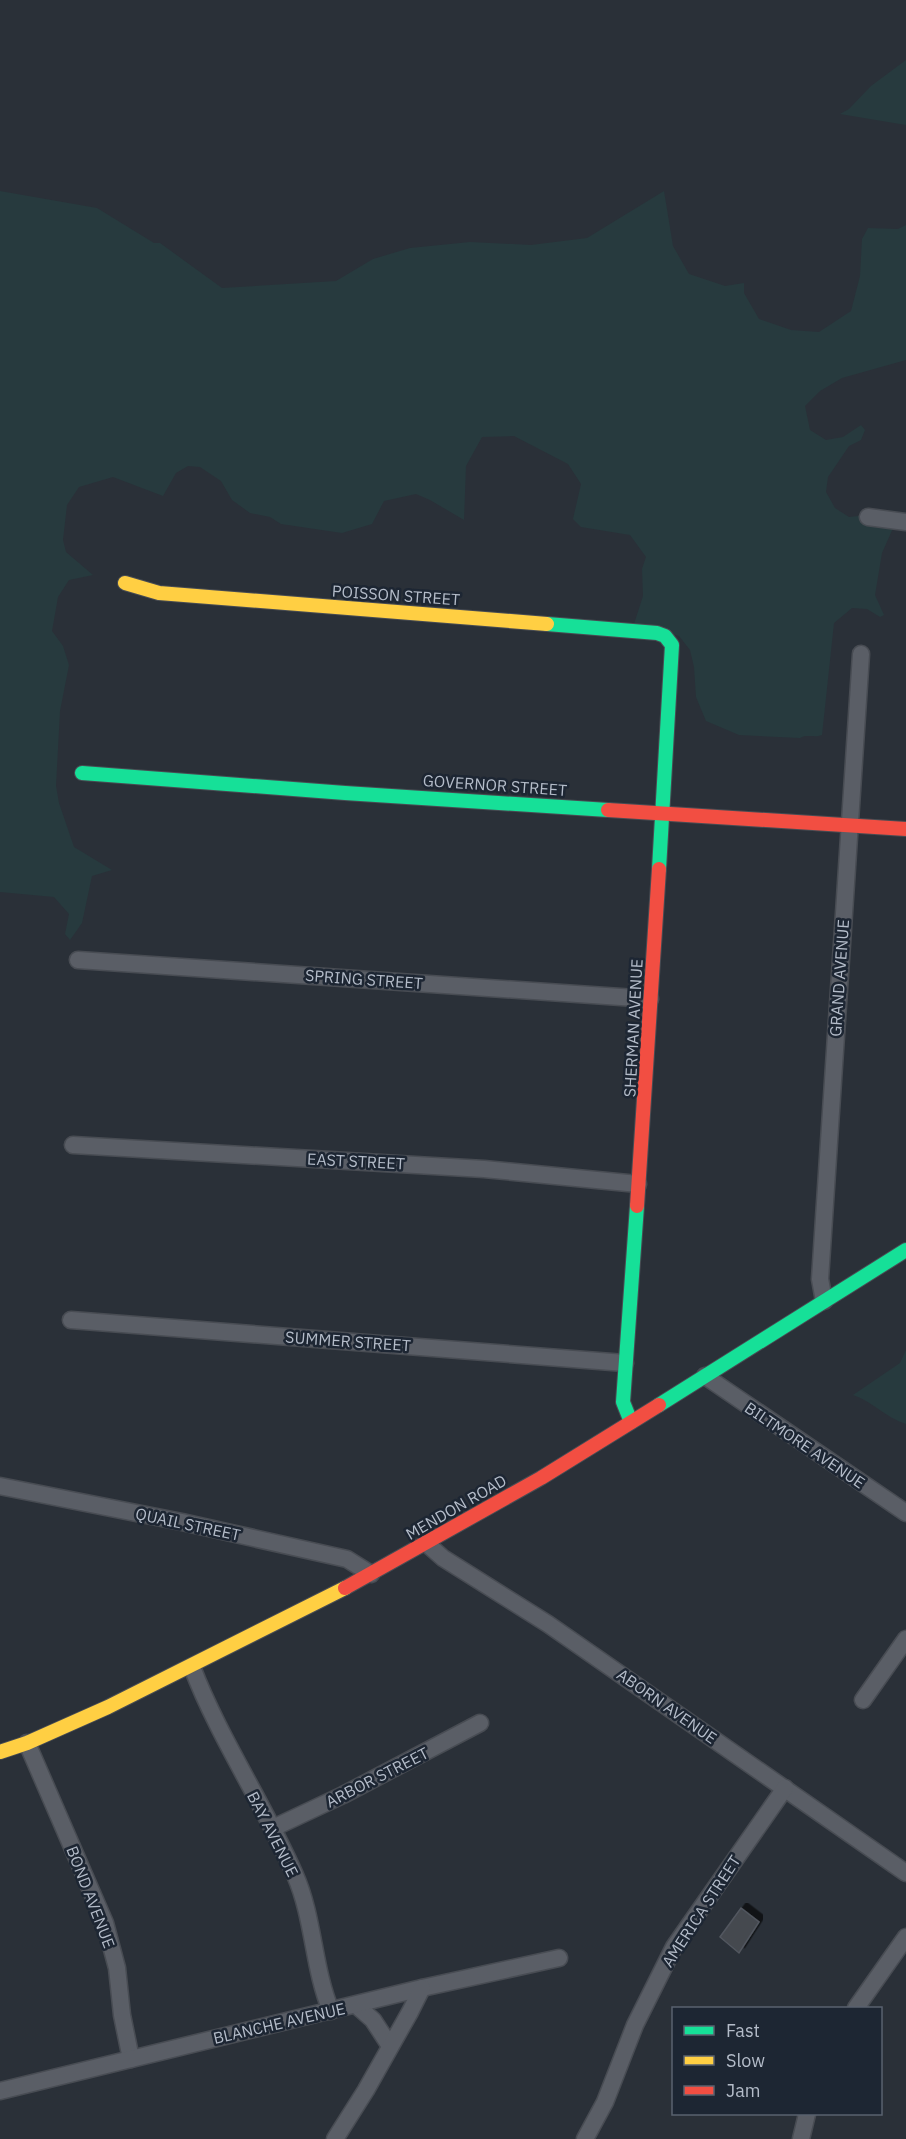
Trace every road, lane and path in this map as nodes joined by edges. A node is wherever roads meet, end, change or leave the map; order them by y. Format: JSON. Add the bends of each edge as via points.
{"nodes":[{"id":1,"x":868,"y":517,"type":"dead end"},
{"id":2,"x":906,"y":522,"type":"edge"},
{"id":3,"x":125,"y":583,"type":"dead end"},
{"id":4,"x":665,"y":636,"type":"joint"},
{"id":5,"x":861,"y":654,"type":"dead end"},
{"id":6,"x":82,"y":773,"type":"dead end"},
{"id":7,"x":663,"y":813,"type":"junction"},
{"id":8,"x":850,"y":825,"type":"junction"},
{"id":9,"x":906,"y":829,"type":"edge"},
{"id":10,"x":78,"y":960,"type":"dead end"},
{"id":11,"x":650,"y":999,"type":"junction"},
{"id":12,"x":74,"y":1145,"type":"dead end"},
{"id":13,"x":638,"y":1184,"type":"junction"},
{"id":14,"x":906,"y":1250,"type":"edge"},
{"id":15,"x":824,"y":1301,"type":"junction"},
{"id":16,"x":71,"y":1320,"type":"dead end"},
{"id":17,"x":624,"y":1363,"type":"junction"},
{"id":18,"x":705,"y":1376,"type":"junction"},
{"id":19,"x":631,"y":1422,"type":"junction"},
{"id":20,"x":0,"y":1486,"type":"edge"},
{"id":21,"x":906,"y":1513,"type":"edge"},
{"id":22,"x":426,"y":1543,"type":"junction"},
{"id":23,"x":370,"y":1574,"type":"junction"},
{"id":24,"x":906,"y":1639,"type":"edge"},
{"id":25,"x":192,"y":1667,"type":"junction"},
{"id":26,"x":863,"y":1700,"type":"dead end"},
{"id":27,"x":480,"y":1723,"type":"dead end"},
{"id":28,"x":27,"y":1743,"type":"junction"},
{"id":29,"x":0,"y":1752,"type":"edge"},
{"id":30,"x":785,"y":1788,"type":"junction"},
{"id":31,"x":273,"y":1828,"type":"junction"},
{"id":32,"x":906,"y":1874,"type":"edge"},
{"id":33,"x":906,"y":1937,"type":"edge"},
{"id":34,"x":559,"y":1958,"type":"dead end"},
{"id":35,"x":422,"y":1988,"type":"junction"},
{"id":36,"x":356,"y":2005,"type":"junction"},
{"id":37,"x":857,"y":2007,"type":"edge"},
{"id":38,"x":332,"y":2011,"type":"junction"},
{"id":39,"x":390,"y":2046,"type":"junction"},
{"id":40,"x":131,"y":2059,"type":"junction"},
{"id":41,"x":0,"y":2091,"type":"edge"},
{"id":42,"x":807,"y":2115,"type":"edge"},
{"id":43,"x":335,"y":2139,"type":"edge"},
{"id":44,"x":585,"y":2139,"type":"edge"},
{"id":45,"x":801,"y":2139,"type":"edge"}],
"edges":[{"from":1,"to":2,"type":"street"},
{"from":3,"to":4,"type":"street","name":"POISSON STREET","via":[[159,592]]},
{"from":4,"to":7,"type":"street","name":"SHERMAN AVENUE","via":[[672,645],[672,659]]},
{"from":5,"to":8,"type":"street","name":"GRAND AVENUE"},
{"from":6,"to":7,"type":"street","name":"GOVERNOR STREET"},
{"from":7,"to":8,"type":"street","name":"GOVERNOR STREET"},
{"from":7,"to":11,"type":"street","name":"SHERMAN AVENUE"},
{"from":8,"to":9,"type":"street","name":"GOVERNOR STREET"},
{"from":8,"to":15,"type":"street","name":"GRAND AVENUE","via":[[820,1279]]},
{"from":10,"to":11,"type":"street","name":"SPRING STREET"},
{"from":11,"to":13,"type":"street","name":"SHERMAN AVENUE"},
{"from":12,"to":13,"type":"street","name":"EAST STREET","via":[[484,1169]]},
{"from":13,"to":17,"type":"street","name":"SHERMAN AVENUE"},
{"from":14,"to":15,"type":"street","name":"MENDON ROAD"},
{"from":15,"to":18,"type":"street","name":"MENDON ROAD"},
{"from":16,"to":17,"type":"street","name":"SUMMER STREET"},
{"from":17,"to":19,"type":"street","name":"SHERMAN AVENUE","via":[[622,1402]]},
{"from":18,"to":19,"type":"street","name":"MENDON ROAD"},
{"from":18,"to":21,"type":"street","name":"BILTMORE AVENUE"},
{"from":19,"to":22,"type":"street","name":"MENDON ROAD"},
{"from":20,"to":23,"type":"street","name":"QUAIL STREET","via":[[347,1559]]},
{"from":22,"to":23,"type":"street","name":"MENDON ROAD"},
{"from":22,"to":30,"type":"street","name":"ABORN AVENUE"},
{"from":23,"to":25,"type":"street","name":"MENDON ROAD"},
{"from":24,"to":26,"type":"street"},
{"from":25,"to":28,"type":"street","name":"MENDON ROAD"},
{"from":25,"to":31,"type":"street","name":"BAY AVENUE","via":[[226,1744]]},
{"from":27,"to":31,"type":"street","name":"ARBOR STREET"},
{"from":28,"to":29,"type":"street","name":"MENDON ROAD"},
{"from":28,"to":40,"type":"street","name":"BOND AVENUE","via":[[105,1923],[117,1968]]},
{"from":30,"to":32,"type":"street","name":"ABORN AVENUE"},
{"from":30,"to":44,"type":"street","name":"AMERICA STREET","via":[[674,1947]]},
{"from":31,"to":38,"type":"street","name":"BAY AVENUE","via":[[296,1877]]},
{"from":33,"to":37,"type":"street"},
{"from":34,"to":35,"type":"street","name":"BLANCHE AVENUE"},
{"from":35,"to":36,"type":"street","name":"BLANCHE AVENUE"},
{"from":35,"to":39,"type":"street"},
{"from":36,"to":38,"type":"street","name":"BLANCHE AVENUE"},
{"from":36,"to":39,"type":"street","via":[[373,2020]]},
{"from":38,"to":40,"type":"street","name":"BLANCHE AVENUE"},
{"from":39,"to":43,"type":"street"},
{"from":40,"to":41,"type":"street","name":"BLANCHE AVENUE"},
{"from":42,"to":45,"type":"street"}]}
